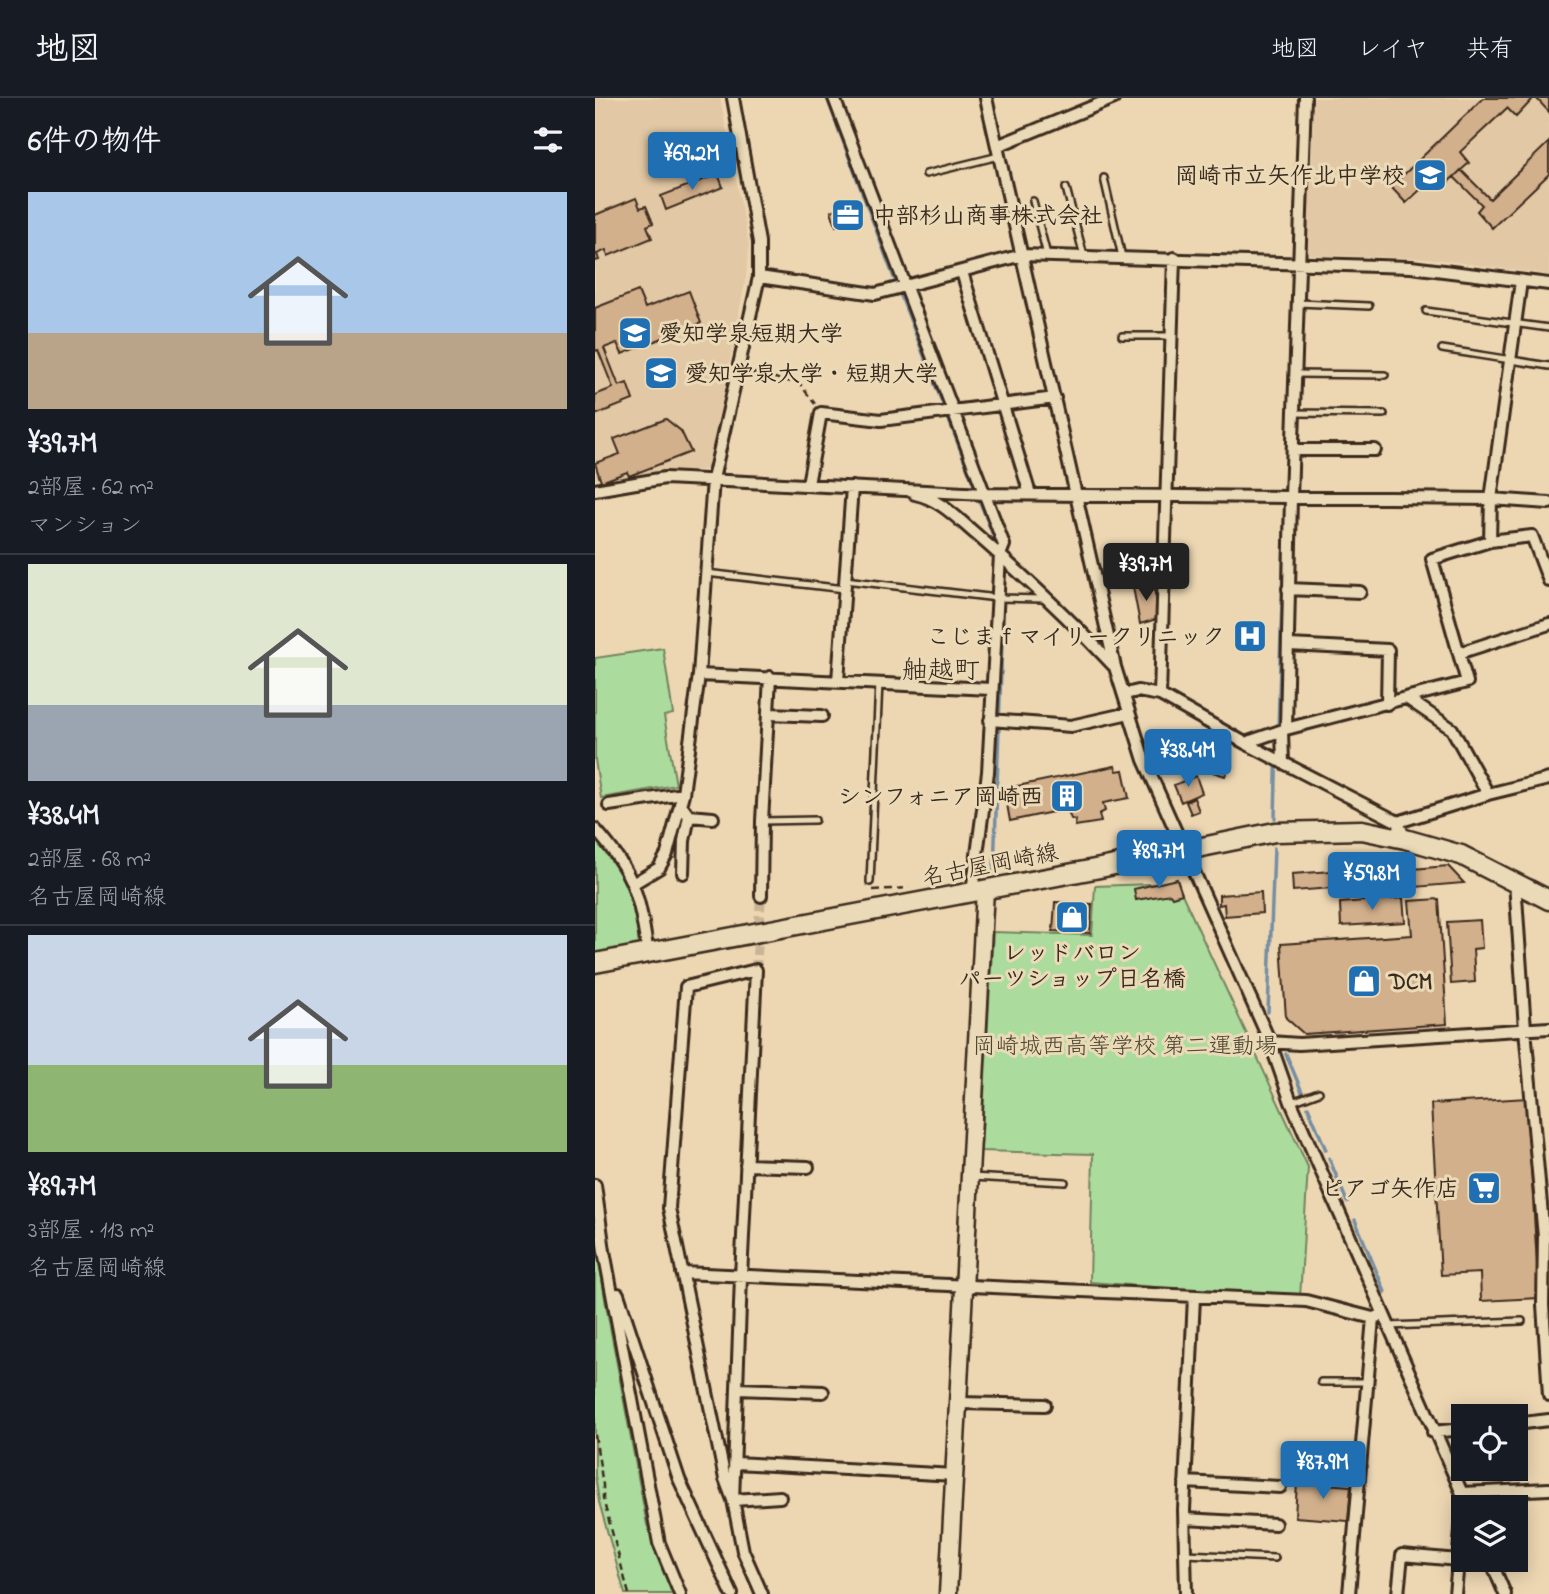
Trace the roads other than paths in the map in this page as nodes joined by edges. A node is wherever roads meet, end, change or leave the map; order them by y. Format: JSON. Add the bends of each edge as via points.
{"nodes":[{"id":1,"x":834,"y":98,"type":"edge"},
{"id":2,"x":986,"y":98,"type":"edge"},
{"id":3,"x":1114,"y":98,"type":"edge"},
{"id":4,"x":1305,"y":98,"type":"edge"},
{"id":5,"x":737,"y":99,"type":"edge"},
{"id":6,"x":998,"y":151,"type":"junction"},
{"id":7,"x":926,"y":174,"type":"dead end"},
{"id":8,"x":1104,"y":178,"type":"dead end"},
{"id":9,"x":1066,"y":188,"type":"dead end"},
{"id":10,"x":1033,"y":201,"type":"dead end"},
{"id":11,"x":1022,"y":255,"type":"junction"},
{"id":12,"x":1047,"y":255,"type":"junction"},
{"id":13,"x":1084,"y":256,"type":"junction"},
{"id":14,"x":1122,"y":257,"type":"junction"},
{"id":15,"x":1174,"y":258,"type":"junction"},
{"id":16,"x":1299,"y":263,"type":"junction"},
{"id":17,"x":962,"y":272,"type":"junction"},
{"id":18,"x":759,"y":277,"type":"junction"},
{"id":19,"x":1521,"y":281,"type":"junction"},
{"id":20,"x":1549,"y":285,"type":"edge"},
{"id":21,"x":904,"y":286,"type":"junction"},
{"id":22,"x":1298,"y":303,"type":"junction"},
{"id":23,"x":1369,"y":306,"type":"dead end"},
{"id":24,"x":1426,"y":311,"type":"dead end"},
{"id":25,"x":1515,"y":325,"type":"junction"},
{"id":26,"x":1549,"y":328,"type":"edge"},
{"id":27,"x":1122,"y":336,"type":"dead end"},
{"id":28,"x":1172,"y":336,"type":"junction"},
{"id":29,"x":1442,"y":349,"type":"dead end"},
{"id":30,"x":1510,"y":362,"type":"junction"},
{"id":31,"x":1549,"y":366,"type":"edge"},
{"id":32,"x":1295,"y":374,"type":"junction"},
{"id":33,"x":1385,"y":375,"type":"dead end"},
{"id":34,"x":1055,"y":398,"type":"junction"},
{"id":35,"x":1002,"y":405,"type":"junction"},
{"id":36,"x":953,"y":411,"type":"junction"},
{"id":37,"x":1294,"y":412,"type":"junction"},
{"id":38,"x":1384,"y":414,"type":"dead end"},
{"id":39,"x":1293,"y":450,"type":"junction"},
{"id":40,"x":1375,"y":450,"type":"dead end"},
{"id":41,"x":713,"y":479,"type":"junction"},
{"id":42,"x":809,"y":484,"type":"junction"},
{"id":43,"x":852,"y":487,"type":"junction"},
{"id":44,"x":882,"y":487,"type":"junction"},
{"id":45,"x":595,"y":491,"type":"edge"},
{"id":46,"x":1075,"y":493,"type":"junction"},
{"id":47,"x":985,"y":494,"type":"junction"},
{"id":48,"x":1030,"y":494,"type":"junction"},
{"id":49,"x":1167,"y":496,"type":"junction"},
{"id":50,"x":1291,"y":497,"type":"junction"},
{"id":51,"x":1491,"y":499,"type":"junction"},
{"id":52,"x":1549,"y":503,"type":"edge"},
{"id":53,"x":1490,"y":541,"type":"junction"},
{"id":54,"x":1000,"y":555,"type":"junction"},
{"id":55,"x":706,"y":573,"type":"junction"},
{"id":56,"x":1549,"y":581,"type":"edge"},
{"id":57,"x":845,"y":584,"type":"junction"},
{"id":58,"x":1289,"y":589,"type":"junction"},
{"id":59,"x":1360,"y":592,"type":"dead end"},
{"id":60,"x":997,"y":597,"type":"junction"},
{"id":61,"x":1047,"y":599,"type":"junction"},
{"id":62,"x":1549,"y":624,"type":"edge"},
{"id":63,"x":1289,"y":645,"type":"junction"},
{"id":64,"x":1459,"y":653,"type":"junction"},
{"id":65,"x":1115,"y":667,"type":"junction"},
{"id":66,"x":699,"y":675,"type":"junction"},
{"id":67,"x":770,"y":677,"type":"junction"},
{"id":68,"x":838,"y":681,"type":"junction"},
{"id":69,"x":879,"y":683,"type":"junction"},
{"id":70,"x":991,"y":689,"type":"junction"},
{"id":71,"x":1125,"y":694,"type":"junction"},
{"id":72,"x":1160,"y":695,"type":"junction"},
{"id":73,"x":1408,"y":699,"type":"junction"},
{"id":74,"x":1387,"y":704,"type":"junction"},
{"id":75,"x":1129,"y":713,"type":"junction"},
{"id":76,"x":769,"y":714,"type":"junction"},
{"id":77,"x":821,"y":716,"type":"dead end"},
{"id":78,"x":990,"y":720,"type":"junction"},
{"id":79,"x":1280,"y":731,"type":"junction"},
{"id":80,"x":1245,"y":743,"type":"junction"},
{"id":81,"x":1278,"y":760,"type":"junction"},
{"id":82,"x":1549,"y":779,"type":"edge"},
{"id":83,"x":1488,"y":794,"type":"junction"},
{"id":84,"x":681,"y":799,"type":"junction"},
{"id":85,"x":609,"y":806,"type":"dead end"},
{"id":86,"x":689,"y":816,"type":"junction"},
{"id":87,"x":713,"y":818,"type":"dead end"},
{"id":88,"x":815,"y":820,"type":"dead end"},
{"id":89,"x":762,"y":821,"type":"junction"},
{"id":90,"x":1398,"y":822,"type":"junction"},
{"id":91,"x":595,"y":829,"type":"edge"},
{"id":92,"x":1405,"y":839,"type":"junction"},
{"id":93,"x":1184,"y":850,"type":"junction"},
{"id":94,"x":683,"y":873,"type":"dead end"},
{"id":95,"x":870,"y":882,"type":"dead end"},
{"id":96,"x":1515,"y":882,"type":"junction"},
{"id":97,"x":634,"y":883,"type":"junction"},
{"id":98,"x":978,"y":890,"type":"junction"},
{"id":99,"x":761,"y":896,"type":"tunnel mouth"},
{"id":100,"x":1549,"y":900,"type":"edge"},
{"id":101,"x":648,"y":954,"type":"junction"},
{"id":102,"x":595,"y":963,"type":"edge"},
{"id":103,"x":1549,"y":1028,"type":"edge"},
{"id":104,"x":1525,"y":1029,"type":"junction"},
{"id":105,"x":1270,"y":1042,"type":"junction"},
{"id":106,"x":1319,"y":1092,"type":"dead end"},
{"id":107,"x":1291,"y":1102,"type":"junction"},
{"id":108,"x":746,"y":1165,"type":"junction"},
{"id":109,"x":808,"y":1167,"type":"dead end"},
{"id":110,"x":971,"y":1177,"type":"junction"},
{"id":111,"x":1065,"y":1182,"type":"dead end"},
{"id":112,"x":595,"y":1185,"type":"edge"},
{"id":113,"x":604,"y":1251,"type":"junction"},
{"id":114,"x":682,"y":1273,"type":"junction"},
{"id":115,"x":741,"y":1277,"type":"junction"},
{"id":116,"x":965,"y":1286,"type":"junction"},
{"id":117,"x":1194,"y":1297,"type":"junction"},
{"id":118,"x":1378,"y":1316,"type":"junction"},
{"id":119,"x":1522,"y":1321,"type":"dead end"},
{"id":120,"x":1388,"y":1326,"type":"junction"},
{"id":121,"x":1321,"y":1382,"type":"dead end"},
{"id":122,"x":1367,"y":1382,"type":"junction"},
{"id":123,"x":737,"y":1390,"type":"junction"},
{"id":124,"x":823,"y":1392,"type":"dead end"},
{"id":125,"x":1549,"y":1395,"type":"edge"},
{"id":126,"x":960,"y":1403,"type":"junction"},
{"id":127,"x":1045,"y":1405,"type":"dead end"},
{"id":128,"x":1549,"y":1420,"type":"edge"},
{"id":129,"x":1528,"y":1422,"type":"edge"},
{"id":130,"x":1451,"y":1430,"type":"edge"},
{"id":131,"x":1433,"y":1432,"type":"junction"},
{"id":132,"x":735,"y":1463,"type":"junction"},
{"id":133,"x":955,"y":1475,"type":"junction"},
{"id":134,"x":1185,"y":1482,"type":"junction"},
{"id":135,"x":1280,"y":1487,"type":"dead end"},
{"id":136,"x":1549,"y":1489,"type":"edge"},
{"id":137,"x":1461,"y":1495,"type":"edge"},
{"id":138,"x":1513,"y":1495,"type":"edge"},
{"id":139,"x":780,"y":1497,"type":"dead end"},
{"id":140,"x":733,"y":1500,"type":"junction"},
{"id":141,"x":1185,"y":1519,"type":"junction"},
{"id":142,"x":1275,"y":1524,"type":"dead end"},
{"id":143,"x":1185,"y":1554,"type":"junction"},
{"id":144,"x":1275,"y":1558,"type":"dead end"},
{"id":145,"x":1451,"y":1559,"type":"edge"},
{"id":146,"x":1457,"y":1572,"type":"edge"},
{"id":147,"x":1496,"y":1572,"type":"edge"},
{"id":148,"x":680,"y":1594,"type":"edge"},
{"id":149,"x":732,"y":1594,"type":"edge"},
{"id":150,"x":762,"y":1594,"type":"edge"},
{"id":151,"x":948,"y":1594,"type":"edge"},
{"id":152,"x":1186,"y":1594,"type":"edge"},
{"id":153,"x":1349,"y":1594,"type":"edge"},
{"id":154,"x":1398,"y":1594,"type":"edge"},
{"id":155,"x":1455,"y":1594,"type":"edge"},
{"id":156,"x":1505,"y":1594,"type":"edge"}],
"edges":[{"from":1,"to":21,"type":"street"},
{"from":2,"to":6,"type":"street"},
{"from":3,"to":6,"type":"street"},
{"from":4,"to":16,"type":"street"},
{"from":5,"to":18,"type":"street","via":[[759,242]]},
{"from":6,"to":7,"type":"lane"},
{"from":6,"to":11,"type":"street"},
{"from":8,"to":14,"type":"lane"},
{"from":9,"to":13,"type":"lane"},
{"from":10,"to":12,"type":"lane"},
{"from":11,"to":12,"type":"street"},
{"from":11,"to":17,"type":"street"},
{"from":11,"to":34,"type":"street"},
{"from":12,"to":13,"type":"street"},
{"from":13,"to":14,"type":"street"},
{"from":14,"to":15,"type":"street"},
{"from":15,"to":16,"type":"street"},
{"from":15,"to":28,"type":"street"},
{"from":16,"to":19,"type":"street","via":[[1411,267]]},
{"from":16,"to":22,"type":"street"},
{"from":17,"to":21,"type":"street"},
{"from":17,"to":35,"type":"street"},
{"from":18,"to":21,"type":"street","via":[[875,294]]},
{"from":18,"to":41,"type":"street"},
{"from":19,"to":20,"type":"street"},
{"from":19,"to":25,"type":"street"},
{"from":21,"to":36,"type":"street"},
{"from":22,"to":23,"type":"lane"},
{"from":22,"to":32,"type":"street"},
{"from":24,"to":25,"type":"lane"},
{"from":25,"to":26,"type":"lane"},
{"from":25,"to":30,"type":"street"},
{"from":27,"to":28,"type":"lane"},
{"from":28,"to":49,"type":"street"},
{"from":29,"to":30,"type":"lane"},
{"from":30,"to":31,"type":"lane"},
{"from":30,"to":51,"type":"street"},
{"from":32,"to":33,"type":"lane"},
{"from":32,"to":37,"type":"street"},
{"from":34,"to":35,"type":"street"},
{"from":34,"to":46,"type":"street"},
{"from":35,"to":36,"type":"street"},
{"from":35,"to":48,"type":"street"},
{"from":36,"to":42,"type":"street","via":[[881,419],[821,413]]},
{"from":36,"to":47,"type":"street"},
{"from":37,"to":38,"type":"lane"},
{"from":37,"to":39,"type":"street"},
{"from":39,"to":40,"type":"street"},
{"from":39,"to":50,"type":"street"},
{"from":41,"to":42,"type":"street"},
{"from":41,"to":45,"type":"street","via":[[665,478]]},
{"from":41,"to":55,"type":"street"},
{"from":42,"to":43,"type":"street"},
{"from":43,"to":44,"type":"street"},
{"from":43,"to":57,"type":"street"},
{"from":44,"to":47,"type":"street"},
{"from":44,"to":54,"type":"street","via":[[939,503]]},
{"from":46,"to":48,"type":"street"},
{"from":46,"to":49,"type":"street"},
{"from":46,"to":65,"type":"street"},
{"from":47,"to":48,"type":"street"},
{"from":47,"to":54,"type":"street","via":[[1004,545]]},
{"from":49,"to":50,"type":"street"},
{"from":49,"to":72,"type":"street"},
{"from":50,"to":51,"type":"street"},
{"from":50,"to":58,"type":"street"},
{"from":51,"to":52,"type":"street"},
{"from":51,"to":53,"type":"street"},
{"from":53,"to":56,"type":"street","via":[[1532,536]]},
{"from":53,"to":64,"type":"street","via":[[1432,559]]},
{"from":54,"to":60,"type":"street"},
{"from":54,"to":61,"type":"street"},
{"from":55,"to":57,"type":"lane"},
{"from":55,"to":66,"type":"street"},
{"from":57,"to":60,"type":"lane"},
{"from":57,"to":68,"type":"street"},
{"from":58,"to":59,"type":"street"},
{"from":58,"to":63,"type":"street"},
{"from":60,"to":61,"type":"lane"},
{"from":60,"to":70,"type":"street"},
{"from":61,"to":65,"type":"street"},
{"from":62,"to":64,"type":"street"},
{"from":63,"to":74,"type":"street","via":[[1388,650]]},
{"from":63,"to":79,"type":"street"},
{"from":64,"to":73,"type":"street","via":[[1467,682]]},
{"from":65,"to":71,"type":"street"},
{"from":66,"to":67,"type":"street"},
{"from":66,"to":84,"type":"street"},
{"from":67,"to":68,"type":"street"},
{"from":67,"to":76,"type":"street"},
{"from":68,"to":69,"type":"street"},
{"from":69,"to":70,"type":"street"},
{"from":69,"to":95,"type":"lane"},
{"from":70,"to":78,"type":"street"},
{"from":71,"to":72,"type":"street"},
{"from":71,"to":75,"type":"street"},
{"from":72,"to":80,"type":"street"},
{"from":73,"to":74,"type":"street"},
{"from":73,"to":83,"type":"street","via":[[1453,729]]},
{"from":74,"to":79,"type":"street"},
{"from":75,"to":78,"type":"street","via":[[1071,726]]},
{"from":75,"to":93,"type":"street","via":[[1144,760]]},
{"from":76,"to":77,"type":"street"},
{"from":76,"to":89,"type":"street"},
{"from":78,"to":98,"type":"street"},
{"from":79,"to":80,"type":"street"},
{"from":79,"to":81,"type":"street"},
{"from":80,"to":81,"type":"street"},
{"from":81,"to":90,"type":"street"},
{"from":82,"to":83,"type":"street"},
{"from":83,"to":90,"type":"street"},
{"from":84,"to":85,"type":"street"},
{"from":84,"to":86,"type":"street"},
{"from":84,"to":97,"type":"street","via":[[667,855],[659,868]]},
{"from":86,"to":87,"type":"street"},
{"from":86,"to":94,"type":"street"},
{"from":88,"to":89,"type":"lane"},
{"from":89,"to":99,"type":"street"},
{"from":90,"to":92,"type":"street"},
{"from":91,"to":97,"type":"street"},
{"from":92,"to":93,"type":"main road","name":"名古屋岡崎線","via":[[1362,830],[1275,832]]},
{"from":92,"to":96,"type":"main road","name":"名古屋岡崎線","via":[[1461,855]]},
{"from":93,"to":98,"type":"main road","name":"名古屋岡崎線"},
{"from":93,"to":105,"type":"street"},
{"from":96,"to":100,"type":"main road","name":"名古屋岡崎線"},
{"from":96,"to":104,"type":"street"},
{"from":97,"to":101,"type":"street"},
{"from":98,"to":101,"type":"main road","name":"名古屋岡崎線"},
{"from":98,"to":110,"type":"street"},
{"from":101,"to":102,"type":"main road","name":"名古屋岡崎線"},
{"from":103,"to":104,"type":"street"},
{"from":104,"to":105,"type":"street"},
{"from":104,"to":125,"type":"street","via":[[1544,1237]]},
{"from":105,"to":107,"type":"street"},
{"from":106,"to":107,"type":"lane"},
{"from":107,"to":118,"type":"street"},
{"from":108,"to":109,"type":"street"},
{"from":108,"to":114,"type":"street","via":[[756,970],[686,987],[669,1208]]},
{"from":108,"to":115,"type":"street"},
{"from":110,"to":111,"type":"lane"},
{"from":110,"to":116,"type":"street"},
{"from":112,"to":113,"type":"street"},
{"from":113,"to":148,"type":"street","via":[[659,1542]]},
{"from":113,"to":149,"type":"street","via":[[679,1479]]},
{"from":114,"to":115,"type":"street"},
{"from":114,"to":140,"type":"street"},
{"from":115,"to":116,"type":"street"},
{"from":115,"to":123,"type":"street"},
{"from":116,"to":117,"type":"street"},
{"from":116,"to":126,"type":"street"},
{"from":117,"to":118,"type":"street","via":[[1306,1301]]},
{"from":117,"to":134,"type":"street"},
{"from":118,"to":120,"type":"street"},
{"from":118,"to":122,"type":"street"},
{"from":119,"to":120,"type":"lane"},
{"from":120,"to":131,"type":"street"},
{"from":121,"to":122,"type":"lane"},
{"from":122,"to":153,"type":"street"},
{"from":123,"to":124,"type":"street"},
{"from":123,"to":132,"type":"street"},
{"from":126,"to":127,"type":"street"},
{"from":126,"to":133,"type":"street"},
{"from":128,"to":129,"type":"street"},
{"from":130,"to":131,"type":"street"},
{"from":131,"to":137,"type":"street"},
{"from":132,"to":133,"type":"street"},
{"from":132,"to":140,"type":"street"},
{"from":133,"to":151,"type":"street"},
{"from":134,"to":135,"type":"street"},
{"from":134,"to":141,"type":"street"},
{"from":136,"to":138,"type":"street"},
{"from":139,"to":140,"type":"street"},
{"from":140,"to":150,"type":"street","via":[[743,1551]]},
{"from":141,"to":142,"type":"street"},
{"from":141,"to":143,"type":"street"},
{"from":143,"to":144,"type":"lane"},
{"from":143,"to":152,"type":"street"},
{"from":145,"to":154,"type":"street","via":[[1402,1555]]},
{"from":146,"to":155,"type":"street"},
{"from":147,"to":156,"type":"street"}]}
